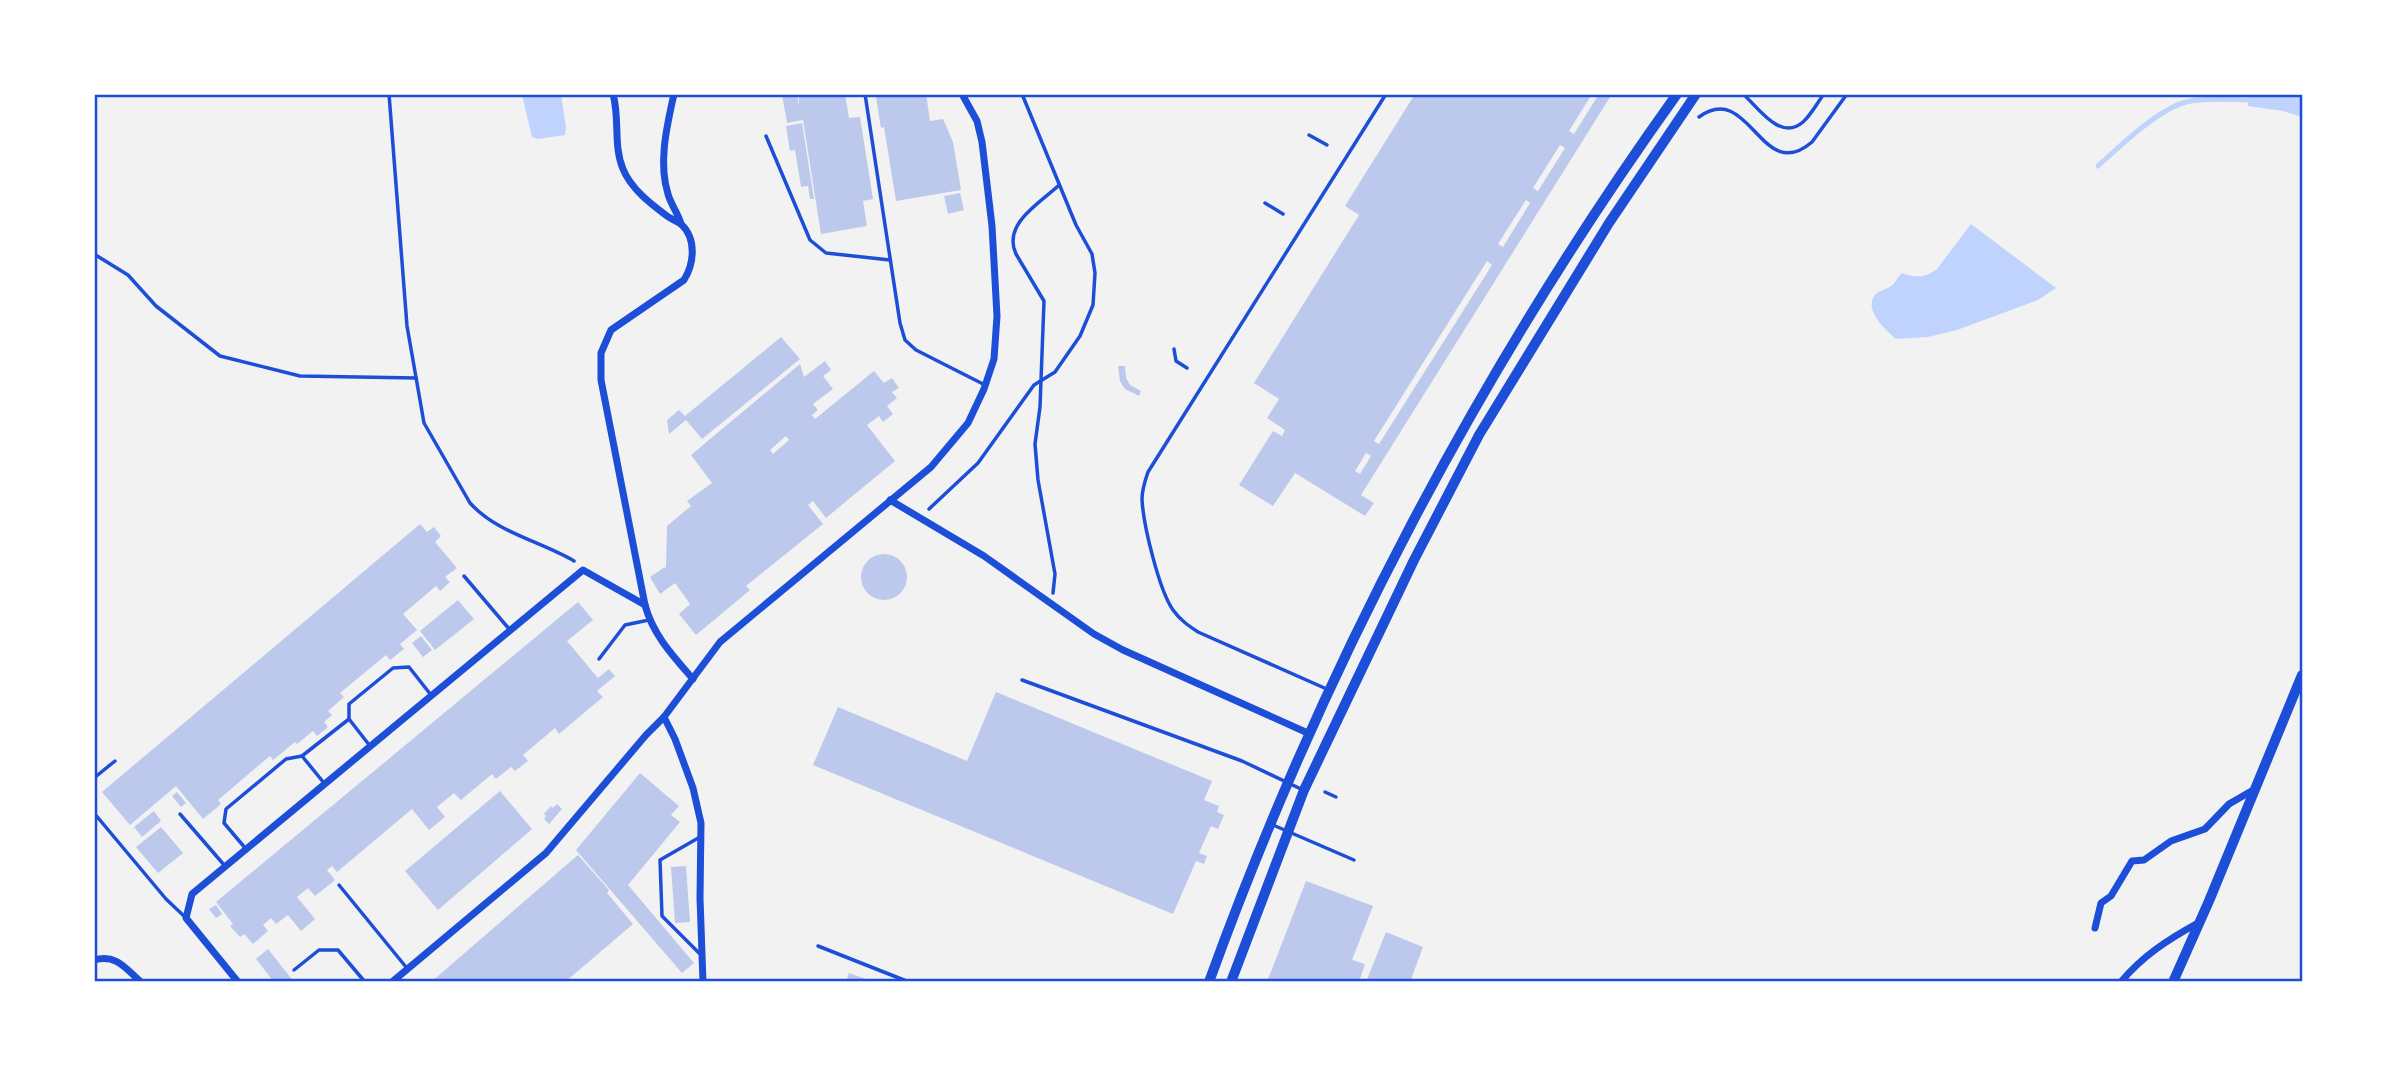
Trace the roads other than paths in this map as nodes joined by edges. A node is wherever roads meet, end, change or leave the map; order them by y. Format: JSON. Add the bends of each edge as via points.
{"nodes":[{"id":1,"x":613,"y":94,"type":"edge"},
{"id":2,"x":674,"y":94,"type":"edge"},
{"id":3,"x":864,"y":94,"type":"edge"},
{"id":4,"x":962,"y":94,"type":"edge"},
{"id":5,"x":1386,"y":94,"type":"edge"},
{"id":6,"x":1676,"y":94,"type":"edge"},
{"id":7,"x":1696,"y":94,"type":"edge"},
{"id":8,"x":1743,"y":94,"type":"edge"},
{"id":9,"x":1824,"y":94,"type":"edge"},
{"id":10,"x":766,"y":135,"type":"dead end"},
{"id":11,"x":682,"y":225,"type":"junction"},
{"id":12,"x":890,"y":260,"type":"junction"},
{"id":13,"x":985,"y":386,"type":"junction"},
{"id":14,"x":890,"y":500,"type":"junction"},
{"id":15,"x":464,"y":576,"type":"dead end"},
{"id":16,"x":645,"y":605,"type":"junction"},
{"id":17,"x":649,"y":620,"type":"junction"},
{"id":18,"x":510,"y":630,"type":"junction"},
{"id":19,"x":598,"y":659,"type":"dead end"},
{"id":20,"x":2302,"y":675,"type":"edge"},
{"id":21,"x":693,"y":679,"type":"junction"},
{"id":22,"x":1022,"y":680,"type":"dead end"},
{"id":23,"x":1331,"y":691,"type":"junction"},
{"id":24,"x":432,"y":695,"type":"junction"},
{"id":25,"x":664,"y":717,"type":"junction"},
{"id":26,"x":349,"y":719,"type":"junction"},
{"id":27,"x":1310,"y":734,"type":"junction"},
{"id":28,"x":370,"y":746,"type":"junction"},
{"id":29,"x":302,"y":756,"type":"junction"},
{"id":30,"x":115,"y":761,"type":"dead end"},
{"id":31,"x":94,"y":778,"type":"edge"},
{"id":32,"x":1289,"y":783,"type":"junction"},
{"id":33,"x":324,"y":784,"type":"junction"},
{"id":34,"x":2257,"y":788,"type":"junction"},
{"id":35,"x":1304,"y":790,"type":"junction"},
{"id":36,"x":94,"y":813,"type":"edge"},
{"id":37,"x":180,"y":814,"type":"dead end"},
{"id":38,"x":1271,"y":824,"type":"junction"},
{"id":39,"x":1288,"y":831,"type":"junction"},
{"id":40,"x":702,"y":836,"type":"junction"},
{"id":41,"x":246,"y":849,"type":"junction"},
{"id":42,"x":1354,"y":860,"type":"dead end"},
{"id":43,"x":225,"y":866,"type":"junction"},
{"id":44,"x":339,"y":885,"type":"dead end"},
{"id":45,"x":186,"y":918,"type":"junction"},
{"id":46,"x":2200,"y":922,"type":"junction"},
{"id":47,"x":2095,"y":928,"type":"dead end"},
{"id":48,"x":818,"y":946,"type":"dead end"},
{"id":49,"x":702,"y":955,"type":"junction"},
{"id":50,"x":94,"y":960,"type":"edge"},
{"id":51,"x":408,"y":969,"type":"junction"},
{"id":52,"x":294,"y":970,"type":"dead end"},
{"id":53,"x":141,"y":982,"type":"edge"},
{"id":54,"x":238,"y":982,"type":"edge"},
{"id":55,"x":365,"y":982,"type":"edge"},
{"id":56,"x":392,"y":982,"type":"edge"},
{"id":57,"x":703,"y":982,"type":"edge"},
{"id":58,"x":908,"y":982,"type":"edge"},
{"id":59,"x":1209,"y":982,"type":"edge"},
{"id":60,"x":1231,"y":982,"type":"edge"},
{"id":61,"x":2121,"y":982,"type":"edge"},
{"id":62,"x":2173,"y":982,"type":"edge"}],
"edges":[{"from":1,"to":11,"type":"street","via":[[623,170],[649,203]]},
{"from":2,"to":11,"type":"street","via":[[664,176]]},
{"from":3,"to":12,"type":"lane"},
{"from":4,"to":13,"type":"street","via":[[982,142],[992,226],[997,316],[994,359]]},
{"from":5,"to":23,"type":"lane","via":[[1143,484],[1143,511],[1172,609],[1198,632]]},
{"from":6,"to":23,"type":"street","via":[[1596,209],[1464,426]]},
{"from":7,"to":35,"type":"street","via":[[1609,223],[1479,435]]},
{"from":8,"to":9,"type":"lane","via":[[1785,128],[1803,122]]},
{"from":10,"to":12,"type":"lane","via":[[810,240],[826,253]]},
{"from":11,"to":16,"type":"street","via":[[692,255],[689,272],[611,330],[601,353],[601,380]]},
{"from":12,"to":13,"type":"lane","via":[[905,340]]},
{"from":13,"to":14,"type":"street","via":[[968,424],[954,442]]},
{"from":14,"to":21,"type":"street","via":[[720,642]]},
{"from":14,"to":27,"type":"street","via":[[984,556],[1094,634]]},
{"from":15,"to":18,"type":"lane"},
{"from":16,"to":17,"type":"street"},
{"from":16,"to":18,"type":"street","via":[[583,570]]},
{"from":17,"to":19,"type":"lane","via":[[625,625]]},
{"from":17,"to":21,"type":"street"},
{"from":18,"to":24,"type":"street"},
{"from":20,"to":34,"type":"main road"},
{"from":21,"to":25,"type":"street"},
{"from":22,"to":32,"type":"lane"},
{"from":23,"to":27,"type":"street"},
{"from":24,"to":26,"type":"lane","via":[[409,667],[393,668],[349,704]]},
{"from":24,"to":28,"type":"street"},
{"from":25,"to":40,"type":"street","via":[[693,788]]},
{"from":25,"to":51,"type":"street","via":[[546,853]]},
{"from":26,"to":28,"type":"lane"},
{"from":26,"to":29,"type":"lane"},
{"from":27,"to":32,"type":"street"},
{"from":28,"to":33,"type":"street"},
{"from":29,"to":33,"type":"lane"},
{"from":29,"to":41,"type":"lane","via":[[286,759],[226,809],[224,823]]},
{"from":30,"to":31,"type":"lane"},
{"from":32,"to":35,"type":"lane"},
{"from":32,"to":38,"type":"street"},
{"from":33,"to":41,"type":"street"},
{"from":34,"to":46,"type":"main road"},
{"from":34,"to":47,"type":"street","via":[[2230,804],[2205,829],[2132,862],[2102,903]]},
{"from":35,"to":39,"type":"street"},
{"from":36,"to":45,"type":"lane"},
{"from":37,"to":43,"type":"lane"},
{"from":38,"to":39,"type":"lane"},
{"from":38,"to":59,"type":"street"},
{"from":39,"to":42,"type":"lane"},
{"from":39,"to":60,"type":"street"},
{"from":40,"to":49,"type":"street"},
{"from":40,"to":49,"type":"lane","via":[[660,860],[662,916]]},
{"from":41,"to":43,"type":"street"},
{"from":43,"to":45,"type":"street","via":[[192,894]]},
{"from":44,"to":51,"type":"lane"},
{"from":45,"to":54,"type":"street"},
{"from":46,"to":61,"type":"street","via":[[2170,938]]},
{"from":46,"to":62,"type":"main road"},
{"from":48,"to":58,"type":"lane"},
{"from":49,"to":57,"type":"street"},
{"from":50,"to":53,"type":"street","via":[[117,960]]},
{"from":51,"to":56,"type":"street"},
{"from":52,"to":55,"type":"lane","via":[[319,950],[338,950]]}]}
